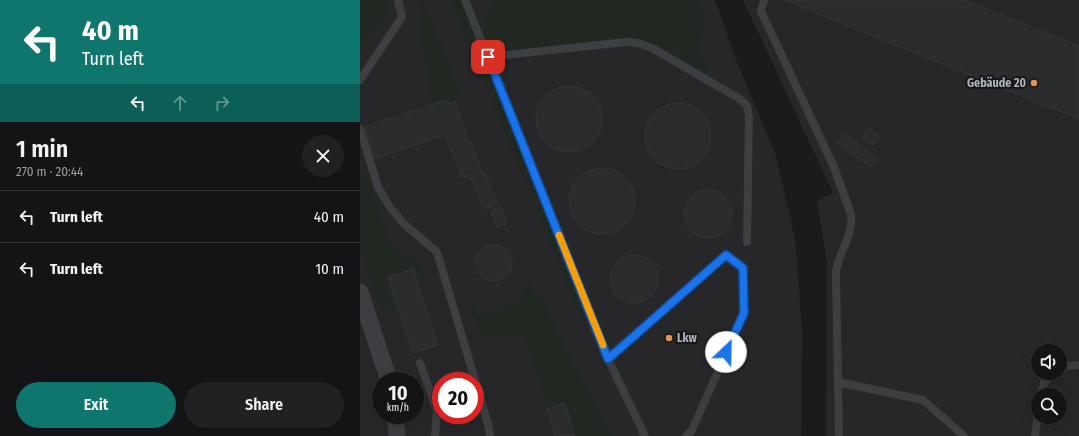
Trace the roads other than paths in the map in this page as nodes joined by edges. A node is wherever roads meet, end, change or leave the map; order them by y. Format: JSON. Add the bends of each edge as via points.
{"nodes":[{"id":1,"x":398,"y":0,"type":"edge"},
{"id":2,"x":465,"y":0,"type":"edge"},
{"id":3,"x":764,"y":0,"type":"edge"},
{"id":4,"x":488,"y":57,"type":"junction"},
{"id":5,"x":360,"y":80,"type":"edge"},
{"id":6,"x":360,"y":130,"type":"edge"},
{"id":7,"x":747,"y":242,"type":"dead end"},
{"id":8,"x":360,"y":292,"type":"edge"},
{"id":9,"x":608,"y":359,"type":"junction"},
{"id":10,"x":420,"y":363,"type":"dead end"},
{"id":11,"x":1079,"y":365,"type":"edge"},
{"id":12,"x":1067,"y":366,"type":"edge"},
{"id":13,"x":386,"y":372,"type":"edge"},
{"id":14,"x":838,"y":382,"type":"junction"},
{"id":15,"x":396,"y":424,"type":"edge"},
{"id":16,"x":1037,"y":424,"type":"edge"},
{"id":17,"x":397,"y":436,"type":"edge"},
{"id":18,"x":435,"y":436,"type":"edge"},
{"id":19,"x":490,"y":436,"type":"edge"},
{"id":20,"x":645,"y":436,"type":"edge"},
{"id":21,"x":686,"y":436,"type":"edge"},
{"id":22,"x":839,"y":436,"type":"edge"},
{"id":23,"x":964,"y":436,"type":"edge"},
{"id":24,"x":1035,"y":436,"type":"edge"}],
"edges":[{"from":1,"to":5,"type":"lane","via":[[402,17]]},
{"from":2,"to":4,"type":"lane"},
{"from":3,"to":14,"type":"lane","via":[[761,11],[833,165],[851,214],[850,234],[836,270]]},
{"from":4,"to":7,"type":"lane","via":[[626,42],[638,43],[652,48],[740,99],[746,106],[749,116]]},
{"from":4,"to":9,"type":"lane"},
{"from":6,"to":19,"type":"lane","via":[[378,187],[389,206],[403,223],[437,252]]},
{"from":8,"to":13,"type":"street"},
{"from":9,"to":20,"type":"lane"},
{"from":9,"to":21,"type":"lane","via":[[726,255],[743,268],[744,313],[692,430]]},
{"from":10,"to":18,"type":"lane","via":[[437,411]]},
{"from":11,"to":12,"type":"lane"},
{"from":14,"to":22,"type":"lane"},
{"from":14,"to":23,"type":"lane","via":[[923,400]]},
{"from":15,"to":17,"type":"street"},
{"from":16,"to":24,"type":"lane"}]}
